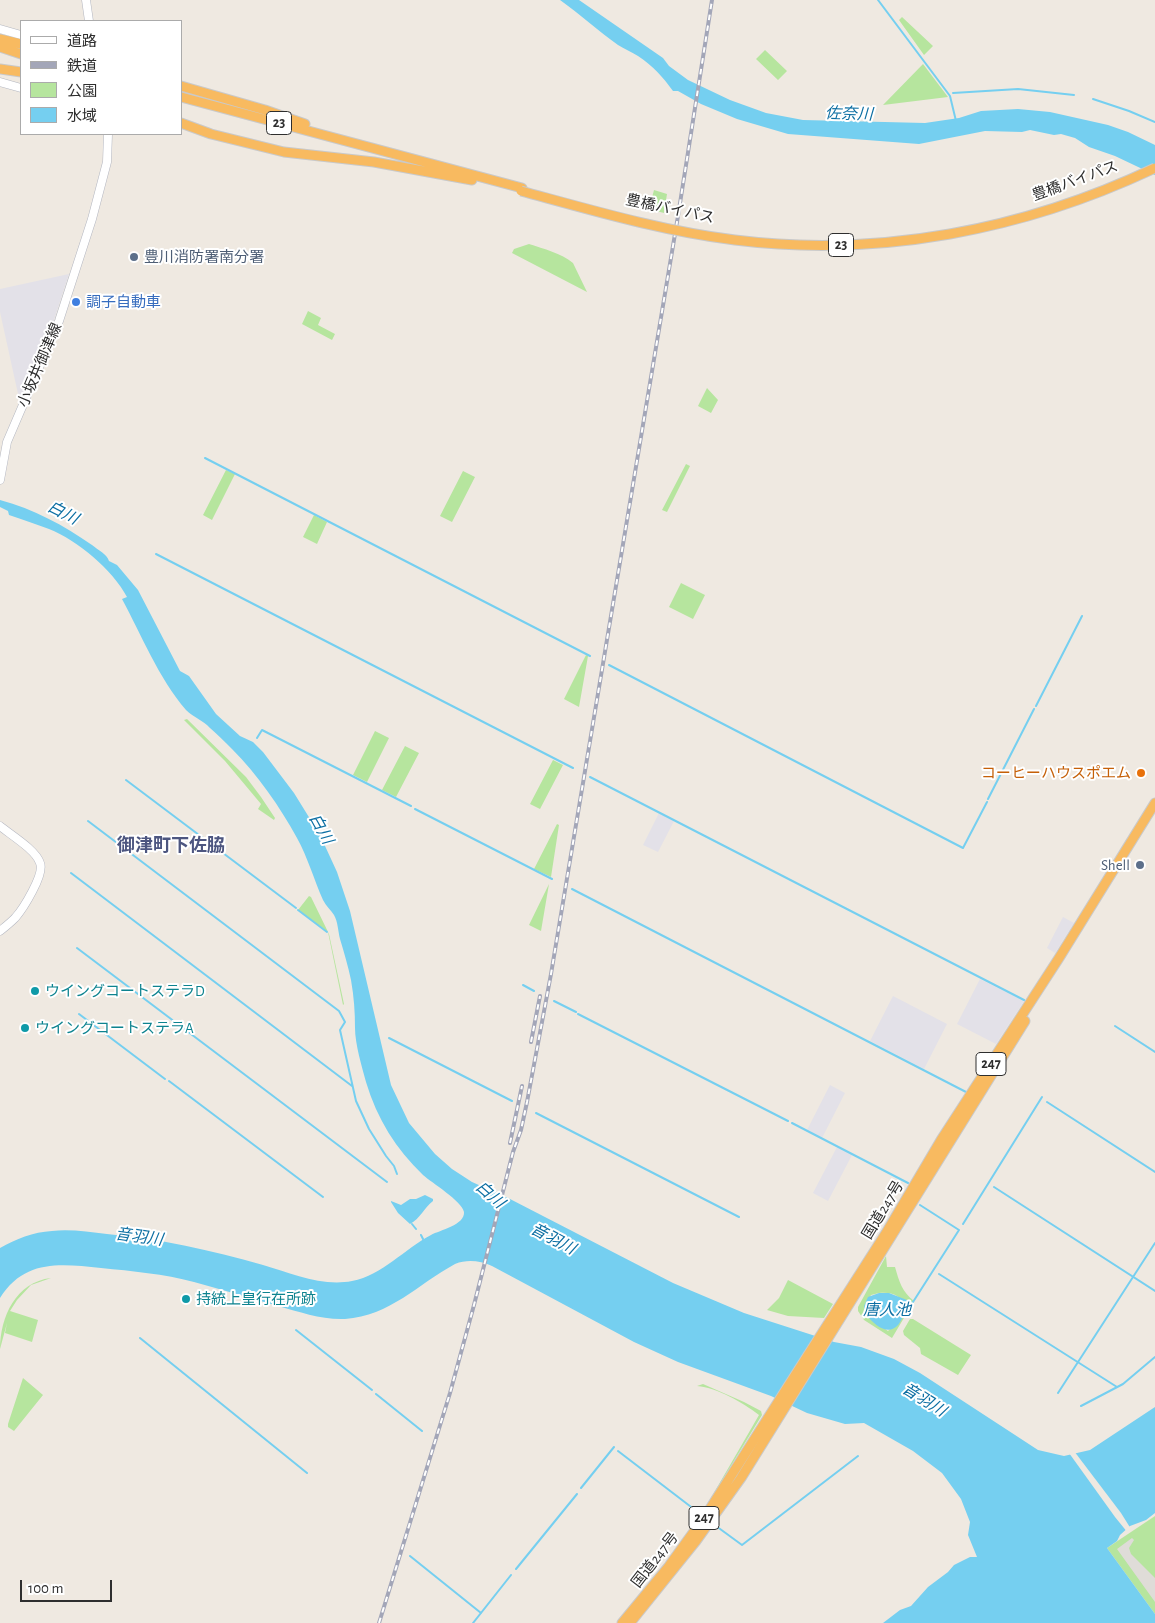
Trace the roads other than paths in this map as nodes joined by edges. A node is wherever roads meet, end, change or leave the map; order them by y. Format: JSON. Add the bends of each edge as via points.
{"nodes":[{"id":1,"x":86,"y":0,"type":"edge"},
{"id":2,"x":89,"y":20,"type":"edge"},
{"id":3,"x":0,"y":29,"type":"edge"},
{"id":4,"x":20,"y":35,"type":"edge"},
{"id":5,"x":0,"y":39,"type":"edge"},
{"id":6,"x":20,"y":44,"type":"edge"},
{"id":7,"x":0,"y":47,"type":"edge"},
{"id":8,"x":0,"y":54,"type":"edge"},
{"id":9,"x":20,"y":54,"type":"edge"},
{"id":10,"x":20,"y":59,"type":"edge"},
{"id":11,"x":0,"y":69,"type":"edge"},
{"id":12,"x":20,"y":72,"type":"edge"},
{"id":13,"x":0,"y":82,"type":"edge"},
{"id":14,"x":182,"y":86,"type":"edge"},
{"id":15,"x":20,"y":88,"type":"edge"},
{"id":16,"x":182,"y":97,"type":"edge"},
{"id":17,"x":182,"y":101,"type":"edge"},
{"id":18,"x":182,"y":123,"type":"edge"},
{"id":19,"x":108,"y":135,"type":"edge"},
{"id":20,"x":376,"y":155,"type":"junction"},
{"id":21,"x":1155,"y":163,"type":"edge"},
{"id":22,"x":1155,"y":168,"type":"edge"},
{"id":23,"x":0,"y":480,"type":"edge"},
{"id":24,"x":1155,"y":803,"type":"edge"},
{"id":25,"x":1155,"y":813,"type":"edge"},
{"id":26,"x":0,"y":826,"type":"edge"},
{"id":27,"x":0,"y":931,"type":"edge"},
{"id":28,"x":830,"y":1327,"type":"junction"},
{"id":29,"x":779,"y":1408,"type":"junction"},
{"id":30,"x":622,"y":1623,"type":"edge"},
{"id":31,"x":630,"y":1623,"type":"edge"}],
"edges":[{"from":1,"to":2,"type":"main road"},
{"from":3,"to":4,"type":"main road"},
{"from":5,"to":6,"type":"highway"},
{"from":7,"to":9,"type":"highway"},
{"from":8,"to":10,"type":"highway"},
{"from":11,"to":12,"type":"highway"},
{"from":13,"to":15,"type":"main road"},
{"from":14,"to":20,"type":"highway","via":[[265,110]]},
{"from":16,"to":20,"type":"highway","name":"豊橋バイパス","number":"23"},
{"from":17,"to":20,"type":"highway","name":"豊橋バイパス","number":"23"},
{"from":18,"to":20,"type":"highway","via":[[249,145],[284,152]]},
{"from":19,"to":23,"type":"main road","name":"小坂井御津線","via":[[107,162],[92,219],[59,321],[7,442]]},
{"from":20,"to":21,"type":"highway","name":"豊橋バイパス","number":"23","bridge":true,"via":[[695,230],[831,242],[898,238],[999,220],[1062,202]]},
{"from":20,"to":22,"type":"highway","name":"豊橋バイパス","number":"23","bridge":true,"via":[[704,235],[782,245],[831,246],[899,242],[985,227],[1064,206]]},
{"from":24,"to":28,"type":"highway","name":"国道247号","number":"247","via":[[941,1140]]},
{"from":25,"to":28,"type":"highway","name":"国道247号","number":"247"},
{"from":26,"to":27,"type":"main road","via":[[34,853],[41,869],[25,903],[15,918]]},
{"from":28,"to":29,"type":"highway","name":"国道247号","number":"247"},
{"from":29,"to":30,"type":"highway","name":"国道247号","number":"247","via":[[694,1532]]},
{"from":29,"to":31,"type":"highway","name":"国道247号","number":"247","via":[[741,1478],[696,1541]]}]}
